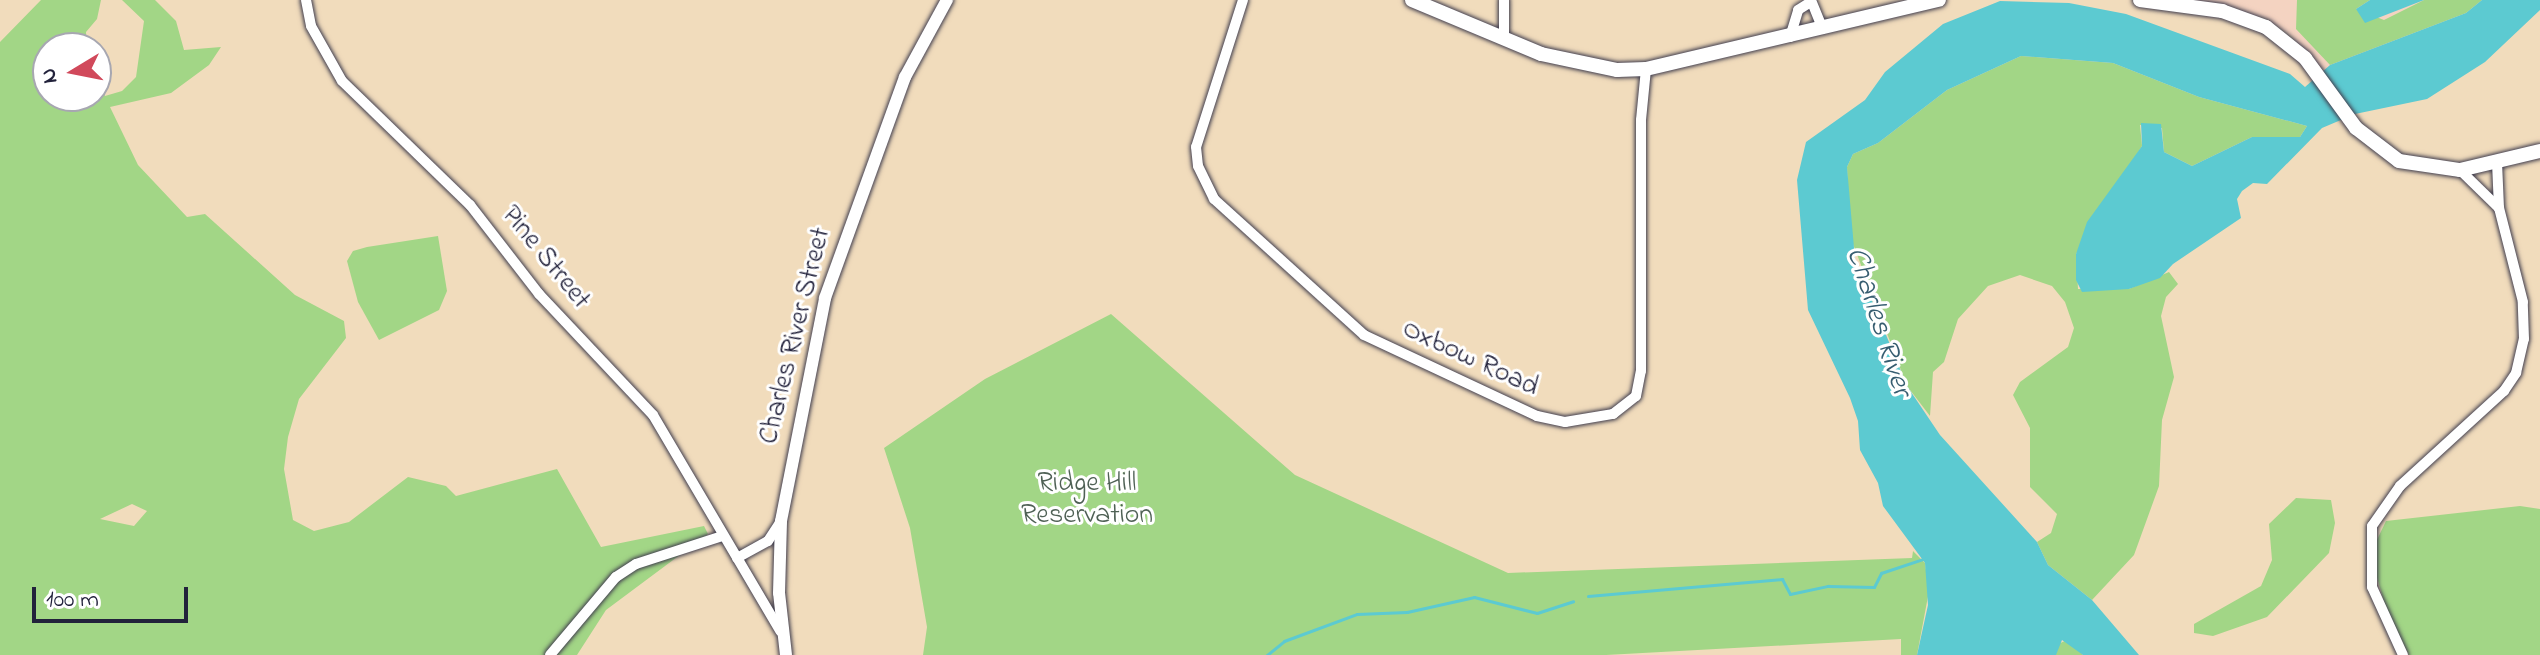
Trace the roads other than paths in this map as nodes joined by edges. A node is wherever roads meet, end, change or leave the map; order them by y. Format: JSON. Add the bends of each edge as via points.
{"nodes":[{"id":1,"x":306,"y":0,"type":"edge"},
{"id":2,"x":947,"y":0,"type":"edge"},
{"id":3,"x":1243,"y":0,"type":"edge"},
{"id":4,"x":1412,"y":0,"type":"edge"},
{"id":5,"x":1504,"y":0,"type":"edge"},
{"id":6,"x":1939,"y":0,"type":"edge"},
{"id":7,"x":2140,"y":0,"type":"edge"},
{"id":8,"x":1811,"y":1,"type":"edge"},
{"id":9,"x":1823,"y":29,"type":"junction"},
{"id":10,"x":1790,"y":37,"type":"junction"},
{"id":11,"x":1504,"y":39,"type":"junction"},
{"id":12,"x":1646,"y":69,"type":"junction"},
{"id":13,"x":2540,"y":151,"type":"edge"},
{"id":14,"x":2497,"y":163,"type":"junction"},
{"id":15,"x":2460,"y":170,"type":"junction"},
{"id":16,"x":2499,"y":208,"type":"junction"},
{"id":17,"x":781,"y":521,"type":"junction"},
{"id":18,"x":722,"y":536,"type":"junction"},
{"id":19,"x":737,"y":558,"type":"junction"},
{"id":20,"x":784,"y":639,"type":"junction"},
{"id":21,"x":550,"y":655,"type":"edge"},
{"id":22,"x":786,"y":655,"type":"edge"},
{"id":23,"x":2403,"y":655,"type":"edge"}],
"edges":[{"from":1,"to":18,"type":"street","name":"Pine Street","via":[[311,26],[342,81],[470,205],[539,294],[629,385],[653,415]]},
{"from":2,"to":17,"type":"street","name":"Charles River Street","via":[[905,77],[846,231],[825,298]]},
{"from":3,"to":12,"type":"street","name":"Oxbow Road","via":[[1196,147],[1198,166],[1214,199],[1364,335],[1537,416],[1565,422],[1613,414],[1636,396],[1641,371],[1641,120]]},
{"from":4,"to":11,"type":"main road"},
{"from":5,"to":11,"type":"street"},
{"from":6,"to":9,"type":"main road"},
{"from":7,"to":15,"type":"main road","via":[[2249,17],[2287,41],[2316,70],[2350,120],[2399,161]]},
{"from":8,"to":9,"type":"street"},
{"from":8,"to":10,"type":"street","via":[[1798,10]]},
{"from":9,"to":10,"type":"main road"},
{"from":10,"to":12,"type":"main road"},
{"from":11,"to":12,"type":"main road","via":[[1584,66]]},
{"from":13,"to":14,"type":"main road"},
{"from":14,"to":15,"type":"main road"},
{"from":14,"to":16,"type":"street"},
{"from":15,"to":16,"type":"street"},
{"from":16,"to":23,"type":"street","via":[[2523,302],[2524,339],[2516,373],[2489,409],[2400,486],[2372,526],[2372,587]]},
{"from":17,"to":19,"type":"street","via":[[768,541]]},
{"from":17,"to":20,"type":"street","name":"Charles River Street"},
{"from":18,"to":19,"type":"street","name":"Pine Street"},
{"from":18,"to":21,"type":"street","via":[[636,564],[616,577]]},
{"from":19,"to":20,"type":"street","name":"Pine Street"},
{"from":20,"to":22,"type":"street","name":"Charles River Street"}]}
